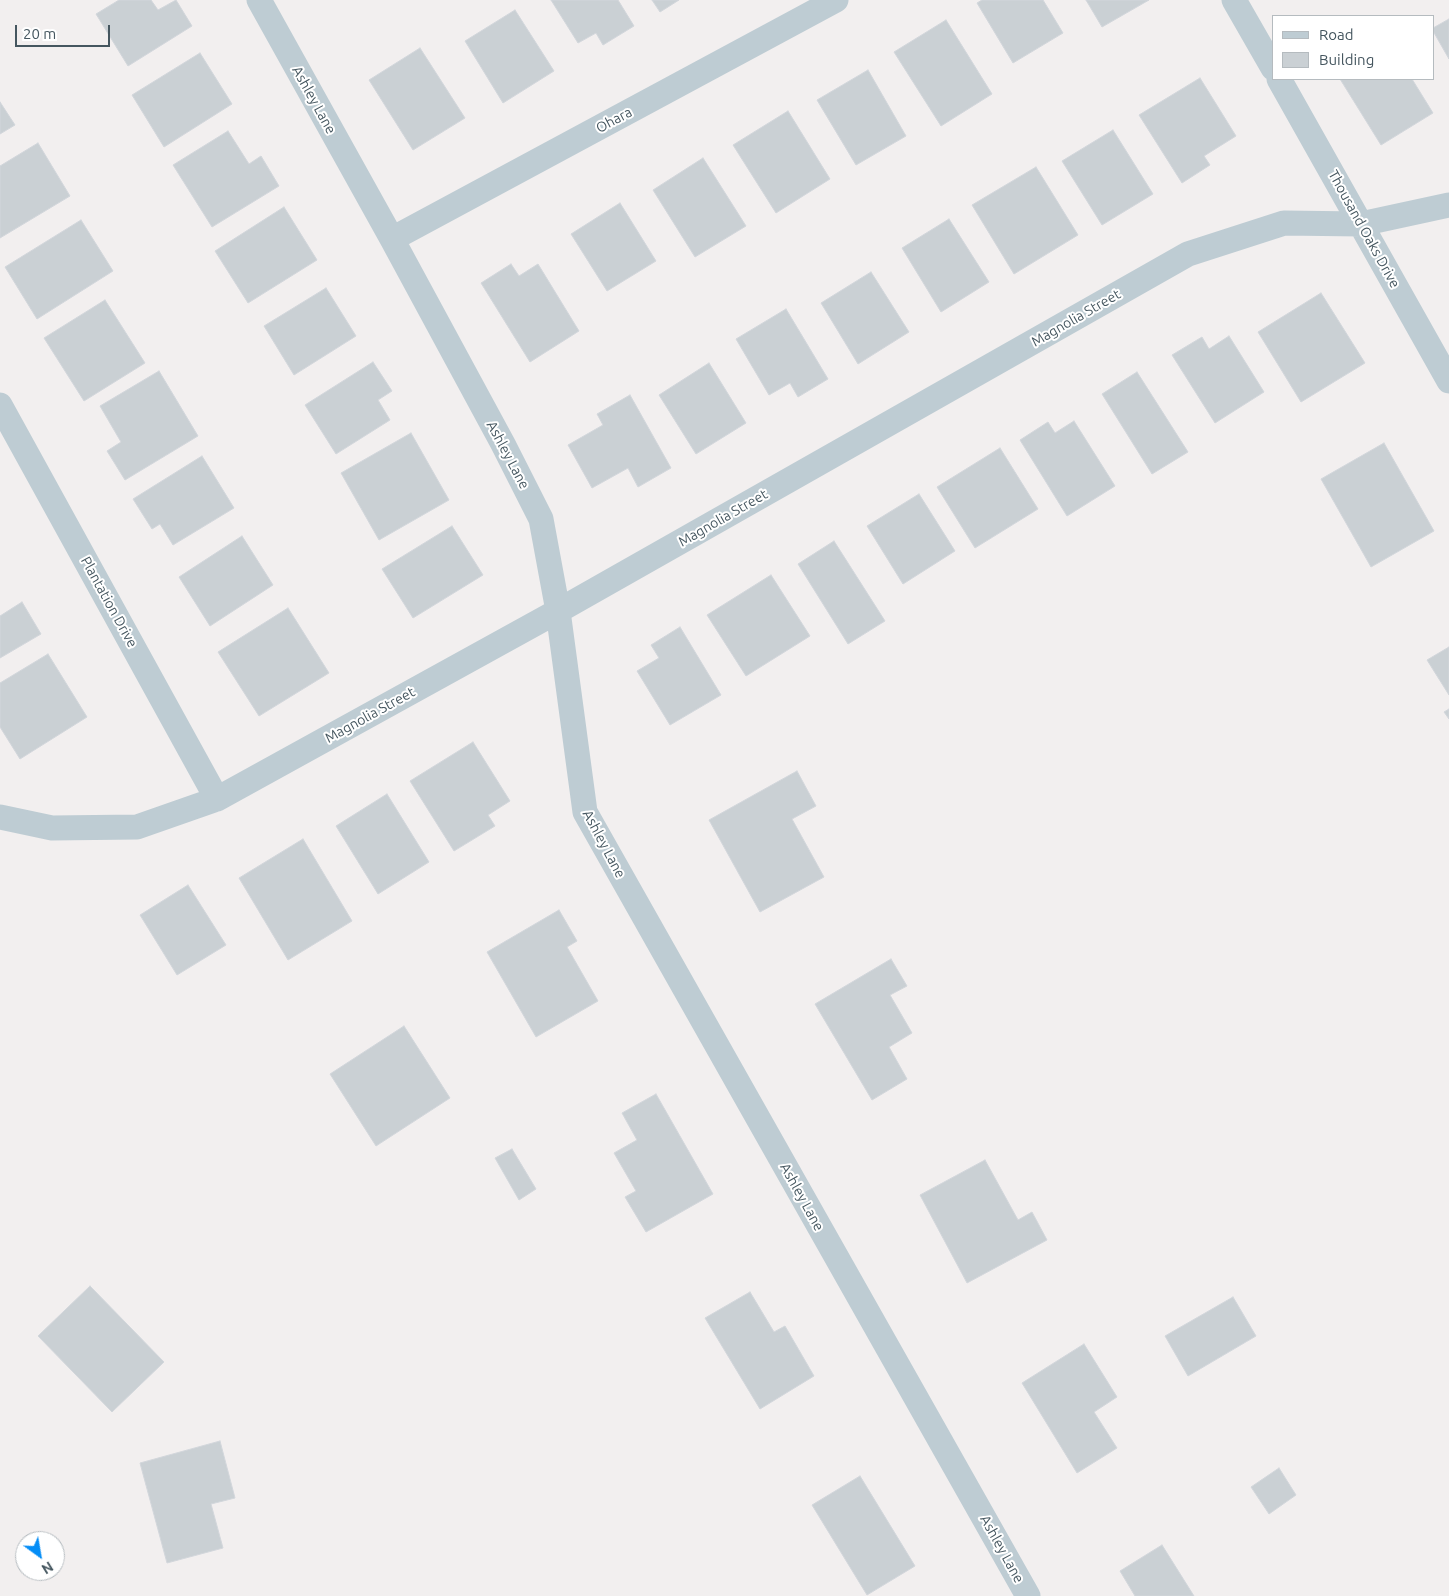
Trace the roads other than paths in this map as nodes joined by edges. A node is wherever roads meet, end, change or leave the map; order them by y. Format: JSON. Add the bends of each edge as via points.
{"nodes":[{"id":1,"x":259,"y":0,"type":"edge"},
{"id":2,"x":836,"y":0,"type":"edge"},
{"id":3,"x":1234,"y":0,"type":"edge"},
{"id":4,"x":1272,"y":66,"type":"edge"},
{"id":5,"x":1280,"y":80,"type":"edge"},
{"id":6,"x":1449,"y":205,"type":"edge"},
{"id":7,"x":1362,"y":224,"type":"junction"},
{"id":8,"x":392,"y":239,"type":"junction"},
{"id":9,"x":1449,"y":381,"type":"edge"},
{"id":10,"x":0,"y":405,"type":"edge"},
{"id":11,"x":558,"y":611,"type":"junction"},
{"id":12,"x":217,"y":799,"type":"junction"},
{"id":13,"x":0,"y":817,"type":"edge"},
{"id":14,"x":1028,"y":1596,"type":"edge"}],
"edges":[{"from":1,"to":8,"type":"street","name":"Ashley Lane"},
{"from":2,"to":8,"type":"street","name":"Ohara"},
{"from":3,"to":4,"type":"street"},
{"from":5,"to":7,"type":"street","name":"Thousand Oaks Drive"},
{"from":6,"to":7,"type":"street","name":"Magnolia Street"},
{"from":7,"to":9,"type":"street","name":"Thousand Oaks Drive"},
{"from":7,"to":11,"type":"street","name":"Magnolia Street","via":[[1284,223],[1188,254]]},
{"from":8,"to":11,"type":"street","name":"Ashley Lane","via":[[541,519]]},
{"from":10,"to":12,"type":"street","name":"Plantation Drive"},
{"from":11,"to":12,"type":"street","name":"Magnolia Street"},
{"from":11,"to":14,"type":"street","name":"Ashley Lane","via":[[585,812]]},
{"from":12,"to":13,"type":"street","name":"Magnolia Street","via":[[137,826],[52,828]]}]}
